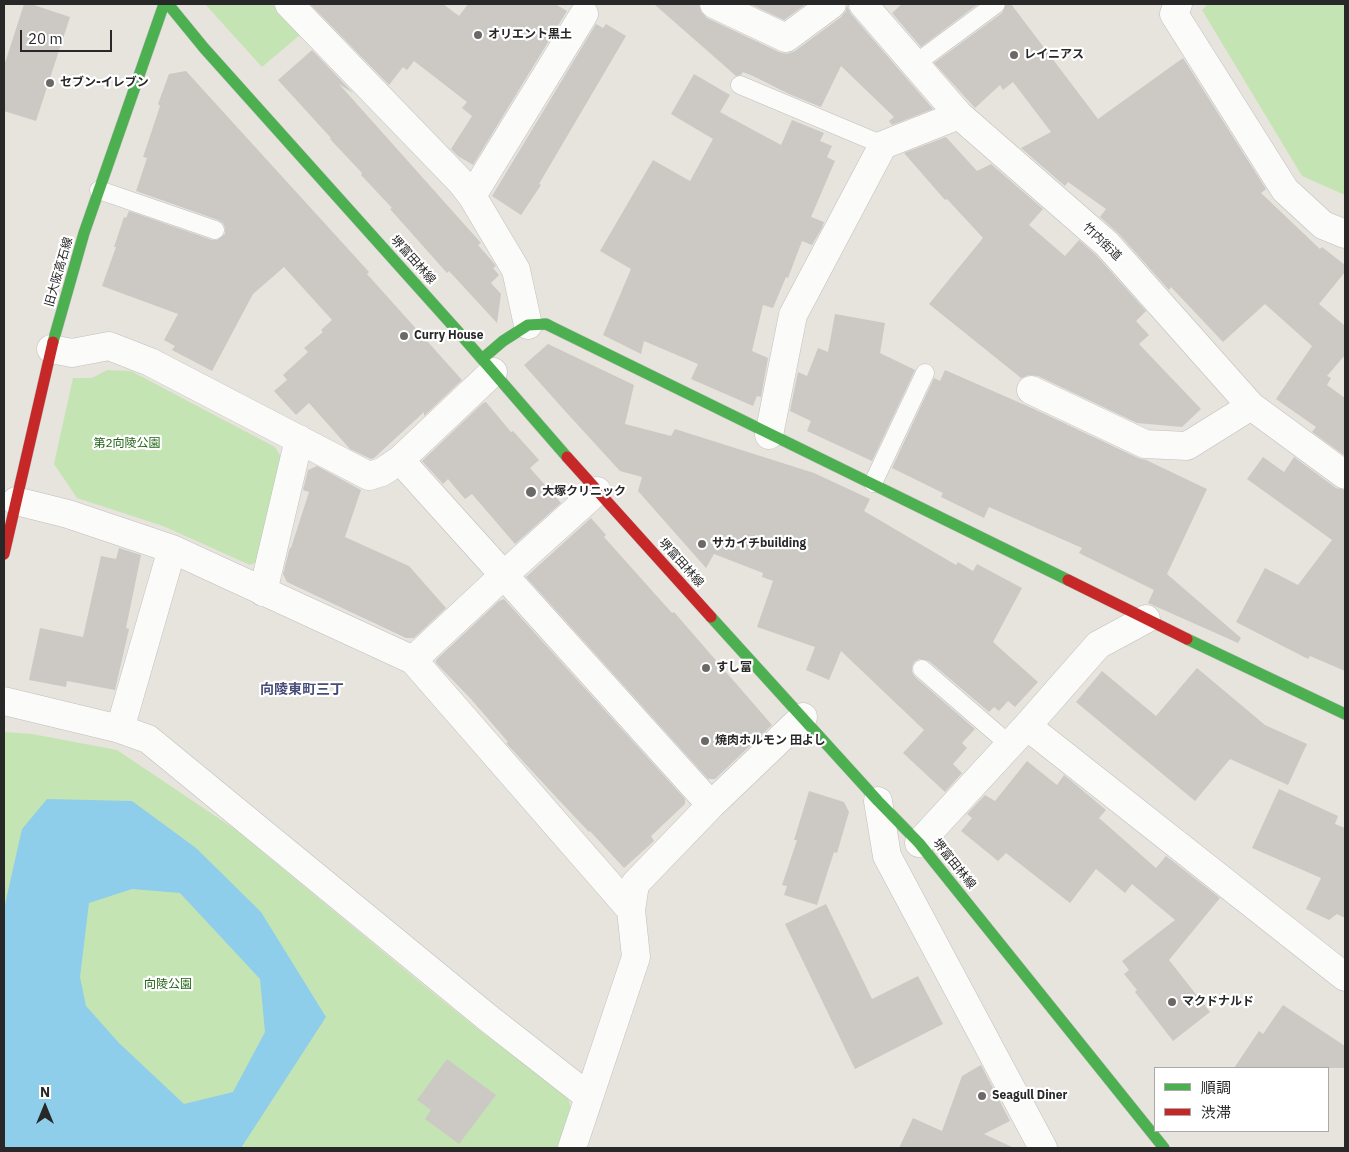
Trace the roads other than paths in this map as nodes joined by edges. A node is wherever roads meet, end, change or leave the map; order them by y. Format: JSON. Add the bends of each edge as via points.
{"nodes":[{"id":1,"x":164,"y":4,"type":"edge"},
{"id":2,"x":168,"y":4,"type":"edge"},
{"id":3,"x":289,"y":4,"type":"edge"},
{"id":4,"x":714,"y":4,"type":"edge"},
{"id":5,"x":832,"y":4,"type":"edge"},
{"id":6,"x":863,"y":4,"type":"edge"},
{"id":7,"x":996,"y":4,"type":"edge"},
{"id":8,"x":1178,"y":4,"type":"edge"},
{"id":9,"x":584,"y":14,"type":"dead end"},
{"id":10,"x":916,"y":64,"type":"junction"},
{"id":11,"x":740,"y":85,"type":"dead end"},
{"id":12,"x":959,"y":115,"type":"junction"},
{"id":13,"x":883,"y":145,"type":"junction"},
{"id":14,"x":99,"y":190,"type":"junction"},
{"id":15,"x":472,"y":196,"type":"junction"},
{"id":16,"x":215,"y":230,"type":"dead end"},
{"id":17,"x":1345,"y":234,"type":"edge"},
{"id":18,"x":528,"y":325,"type":"junction"},
{"id":19,"x":51,"y":349,"type":"junction"},
{"id":20,"x":488,"y":366,"type":"junction"},
{"id":21,"x":925,"y":373,"type":"dead end"},
{"id":22,"x":1031,"y":390,"type":"dead end"},
{"id":23,"x":1250,"y":406,"type":"junction"},
{"id":24,"x":769,"y":435,"type":"junction"},
{"id":25,"x":299,"y":439,"type":"junction"},
{"id":26,"x":400,"y":460,"type":"junction"},
{"id":27,"x":1345,"y":475,"type":"edge"},
{"id":28,"x":873,"y":483,"type":"junction"},
{"id":29,"x":597,"y":491,"type":"junction"},
{"id":30,"x":16,"y":502,"type":"junction"},
{"id":31,"x":172,"y":549,"type":"junction"},
{"id":32,"x":4,"y":554,"type":"edge"},
{"id":33,"x":504,"y":574,"type":"junction"},
{"id":34,"x":263,"y":592,"type":"junction"},
{"id":35,"x":1146,"y":619,"type":"junction"},
{"id":36,"x":413,"y":660,"type":"junction"},
{"id":37,"x":922,"y":669,"type":"dead end"},
{"id":38,"x":4,"y":701,"type":"edge"},
{"id":39,"x":1345,"y":714,"type":"edge"},
{"id":40,"x":803,"y":717,"type":"junction"},
{"id":41,"x":120,"y":730,"type":"junction"},
{"id":42,"x":1019,"y":736,"type":"junction"},
{"id":43,"x":878,"y":801,"type":"junction"},
{"id":44,"x":712,"y":805,"type":"junction"},
{"id":45,"x":919,"y":843,"type":"junction"},
{"id":46,"x":632,"y":910,"type":"junction"},
{"id":47,"x":1345,"y":977,"type":"edge"},
{"id":48,"x":589,"y":1098,"type":"junction"},
{"id":49,"x":572,"y":1148,"type":"edge"},
{"id":50,"x":1043,"y":1148,"type":"edge"},
{"id":51,"x":1164,"y":1148,"type":"edge"}],
"edges":[{"from":1,"to":14,"type":"main road","name":"旧大阪高石線"},
{"from":2,"to":20,"type":"main road","name":"堺富田林線"},
{"from":3,"to":15,"type":"street"},
{"from":4,"to":5,"type":"street","via":[[786,38]]},
{"from":6,"to":10,"type":"street","name":"竹内街道"},
{"from":7,"to":10,"type":"lane"},
{"from":8,"to":17,"type":"street","via":[[1174,14],[1285,190],[1322,225]]},
{"from":9,"to":15,"type":"street"},
{"from":10,"to":12,"type":"street","name":"竹内街道"},
{"from":11,"to":13,"type":"lane"},
{"from":12,"to":13,"type":"street"},
{"from":12,"to":23,"type":"street","name":"竹内街道","via":[[1108,244]]},
{"from":13,"to":24,"type":"street","via":[[793,315]]},
{"from":14,"to":16,"type":"lane"},
{"from":14,"to":19,"type":"main road","name":"旧大阪高石線"},
{"from":15,"to":18,"type":"street","via":[[516,270]]},
{"from":18,"to":20,"type":"main road","via":[[503,341]]},
{"from":18,"to":24,"type":"main road","via":[[546,324]]},
{"from":19,"to":25,"type":"street","via":[[72,353],[108,346],[150,362]]},
{"from":19,"to":30,"type":"main road","name":"旧大阪高石線"},
{"from":20,"to":26,"type":"street"},
{"from":20,"to":29,"type":"main road","name":"堺富田林線"},
{"from":21,"to":28,"type":"lane"},
{"from":22,"to":23,"type":"street","via":[[1145,444],[1187,446]]},
{"from":23,"to":27,"type":"street","name":"竹内街道"},
{"from":24,"to":28,"type":"main road"},
{"from":25,"to":26,"type":"street","via":[[369,476]]},
{"from":25,"to":34,"type":"street"},
{"from":26,"to":33,"type":"street"},
{"from":28,"to":35,"type":"main road"},
{"from":29,"to":33,"type":"street"},
{"from":29,"to":40,"type":"main road","name":"堺富田林線"},
{"from":30,"to":31,"type":"street","via":[[68,514]]},
{"from":30,"to":32,"type":"main road","name":"旧大阪高石線"},
{"from":31,"to":34,"type":"street"},
{"from":31,"to":41,"type":"street"},
{"from":33,"to":36,"type":"street"},
{"from":33,"to":44,"type":"street"},
{"from":34,"to":36,"type":"street"},
{"from":35,"to":39,"type":"main road"},
{"from":35,"to":42,"type":"street","via":[[1098,645]]},
{"from":36,"to":46,"type":"street"},
{"from":37,"to":42,"type":"lane"},
{"from":38,"to":41,"type":"street"},
{"from":40,"to":43,"type":"main road","name":"堺富田林線"},
{"from":40,"to":44,"type":"street"},
{"from":41,"to":48,"type":"street","via":[[148,739]]},
{"from":42,"to":45,"type":"street"},
{"from":42,"to":47,"type":"street"},
{"from":43,"to":45,"type":"main road","name":"堺富田林線"},
{"from":43,"to":50,"type":"street","via":[[887,856]]},
{"from":44,"to":46,"type":"street","via":[[635,884]]},
{"from":45,"to":51,"type":"main road","name":"堺富田林線"},
{"from":46,"to":48,"type":"street","via":[[636,957]]},
{"from":48,"to":49,"type":"street"}]}
